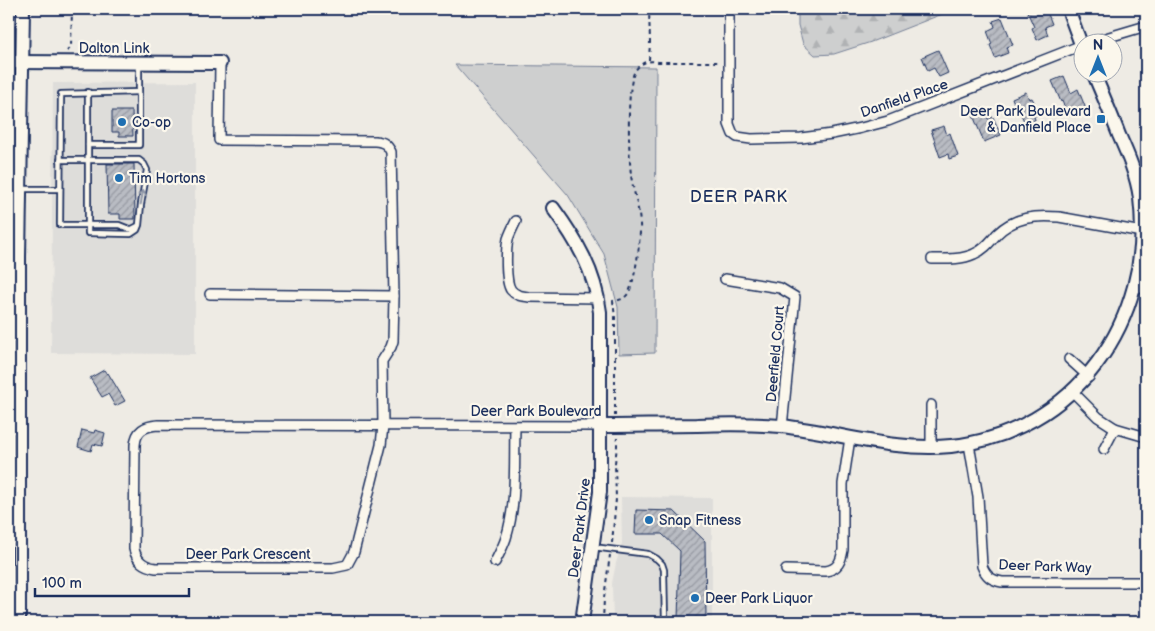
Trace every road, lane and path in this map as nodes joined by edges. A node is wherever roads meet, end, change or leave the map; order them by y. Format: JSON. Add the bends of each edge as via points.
{"nodes":[{"id":1,"x":23,"y":9,"type":"edge"},
{"id":2,"x":72,"y":9,"type":"edge"},
{"id":3,"x":649,"y":9,"type":"edge"},
{"id":4,"x":729,"y":9,"type":"edge"},
{"id":5,"x":1068,"y":9,"type":"edge"},
{"id":6,"x":1146,"y":26,"type":"edge"},
{"id":7,"x":1077,"y":32,"type":"edge"},
{"id":8,"x":1122,"y":33,"type":"edge"},
{"id":9,"x":1072,"y":50,"type":"edge"},
{"id":10,"x":649,"y":60,"type":"junction"},
{"id":11,"x":15,"y":62,"type":"edge"},
{"id":12,"x":729,"y":62,"type":"junction"},
{"id":13,"x":57,"y":63,"type":"junction"},
{"id":14,"x":139,"y":63,"type":"junction"},
{"id":15,"x":220,"y":63,"type":"joint"},
{"id":16,"x":1097,"y":82,"type":"edge"},
{"id":17,"x":88,"y":92,"type":"junction"},
{"id":18,"x":139,"y":92,"type":"junction"},
{"id":19,"x":88,"y":145,"type":"junction"},
{"id":20,"x":87,"y":159,"type":"junction"},
{"id":21,"x":60,"y":160,"type":"junction"},
{"id":22,"x":1140,"y":171,"type":"edge"},
{"id":23,"x":20,"y":189,"type":"junction"},
{"id":24,"x":60,"y":190,"type":"junction"},
{"id":25,"x":553,"y":208,"type":"dead end"},
{"id":26,"x":516,"y":221,"type":"dead end"},
{"id":27,"x":88,"y":225,"type":"junction"},
{"id":28,"x":139,"y":225,"type":"junction"},
{"id":29,"x":1142,"y":232,"type":"junction"},
{"id":30,"x":932,"y":259,"type":"dead end"},
{"id":31,"x":725,"y":279,"type":"dead end"},
{"id":32,"x":1141,"y":288,"type":"edge"},
{"id":33,"x":210,"y":294,"type":"dead end"},
{"id":34,"x":394,"y":296,"type":"junction"},
{"id":35,"x":598,"y":298,"type":"junction"},
{"id":36,"x":1069,"y":359,"type":"dead end"},
{"id":37,"x":1088,"y":377,"type":"junction"},
{"id":38,"x":1073,"y":392,"type":"junction"},
{"id":39,"x":931,"y":405,"type":"dead end"},
{"id":40,"x":383,"y":426,"type":"junction"},
{"id":41,"x":600,"y":426,"type":"junction"},
{"id":42,"x":616,"y":426,"type":"junction"},
{"id":43,"x":515,"y":427,"type":"junction"},
{"id":44,"x":782,"y":427,"type":"junction"},
{"id":45,"x":1115,"y":428,"type":"junction"},
{"id":46,"x":141,"y":430,"type":"joint"},
{"id":47,"x":1146,"y":437,"type":"edge"},
{"id":48,"x":850,"y":438,"type":"junction"},
{"id":49,"x":968,"y":444,"type":"junction"},
{"id":50,"x":932,"y":447,"type":"junction"},
{"id":51,"x":1104,"y":450,"type":"dead end"},
{"id":52,"x":593,"y":547,"type":"junction"},
{"id":53,"x":611,"y":550,"type":"junction"},
{"id":54,"x":495,"y":562,"type":"dead end"},
{"id":55,"x":786,"y":570,"type":"dead end"},
{"id":56,"x":1146,"y":582,"type":"edge"},
{"id":57,"x":21,"y":618,"type":"edge"},
{"id":58,"x":582,"y":622,"type":"edge"},
{"id":59,"x":604,"y":622,"type":"edge"},
{"id":60,"x":665,"y":622,"type":"edge"}],
"edges":[{"from":1,"to":11,"type":"street"},
{"from":2,"to":13,"type":"path","via":[[71,47]]},
{"from":3,"to":10,"type":"path"},
{"from":4,"to":12,"type":"street","name":"Danfield Place"},
{"from":5,"to":7,"type":"street"},
{"from":6,"to":8,"type":"street"},
{"from":9,"to":12,"type":"street","name":"Danfield Place","via":[[882,123],[832,134],[781,139],[746,139],[733,134],[729,118]]},
{"from":10,"to":12,"type":"path"},
{"from":10,"to":42,"type":"path","via":[[634,72],[629,96],[631,174],[641,235],[628,294],[613,301]]},
{"from":11,"to":13,"type":"street","name":"Dalton Link"},
{"from":11,"to":23,"type":"street"},
{"from":13,"to":14,"type":"street","name":"Dalton Link"},
{"from":14,"to":15,"type":"street","name":"Dalton Link"},
{"from":14,"to":18,"type":"lane"},
{"from":15,"to":34,"type":"street","via":[[219,140],[376,141],[388,145],[392,159]]},
{"from":16,"to":22,"type":"street","name":"Deer Park Boulevard","via":[[1130,159]]},
{"from":17,"to":18,"type":"lane"},
{"from":17,"to":19,"type":"lane"},
{"from":17,"to":21,"type":"lane","via":[[60,94]]},
{"from":18,"to":19,"type":"lane","via":[[139,145]]},
{"from":19,"to":20,"type":"lane"},
{"from":20,"to":21,"type":"lane"},
{"from":20,"to":27,"type":"lane"},
{"from":28,"to":20,"type":"lane","one_way":true,"via":[[147,170],[144,164],[139,160]]},
{"from":21,"to":24,"type":"lane"},
{"from":22,"to":29,"type":"street","name":"Deer Park Boulevard"},
{"from":23,"to":24,"type":"lane"},
{"from":23,"to":57,"type":"street"},
{"from":24,"to":27,"type":"lane","via":[[60,225]]},
{"from":25,"to":35,"type":"street","name":"Deer Park Drive","via":[[583,254]]},
{"from":26,"to":35,"type":"street","via":[[507,246],[507,279],[514,293],[529,298]]},
{"from":27,"to":28,"type":"lane","via":[[119,225],[129,229]]},
{"from":27,"to":28,"type":"lane","via":[[88,233],[131,234]]},
{"from":29,"to":30,"type":"street","via":[[1058,217],[1028,217],[1002,229],[973,255]]},
{"from":29,"to":32,"type":"street","name":"Deer Park Boulevard"},
{"from":31,"to":44,"type":"street","name":"Deerfield Court","via":[[780,288],[795,297]]},
{"from":32,"to":37,"type":"street","name":"Deer Park Boulevard","via":[[1111,346]]},
{"from":33,"to":34,"type":"street"},
{"from":34,"to":40,"type":"street","via":[[393,341],[382,361]]},
{"from":35,"to":41,"type":"street","name":"Deer Park Drive"},
{"from":36,"to":37,"type":"street"},
{"from":37,"to":38,"type":"street","name":"Deer Park Boulevard"},
{"from":38,"to":45,"type":"street","via":[[1098,417]]},
{"from":38,"to":49,"type":"street","name":"Deer Park Boulevard","via":[[1027,424]]},
{"from":39,"to":50,"type":"street"},
{"from":40,"to":43,"type":"street","name":"Deer Park Boulevard"},
{"from":40,"to":46,"type":"street","name":"Deer Park Boulevard","via":[[158,425]]},
{"from":40,"to":46,"type":"street","name":"Deer Park Crescent","via":[[380,453],[354,552],[347,565],[341,568],[145,566],[134,549],[135,440]]},
{"from":41,"to":42,"type":"street","name":"Deer Park Boulevard"},
{"from":41,"to":43,"type":"street","name":"Deer Park Boulevard"},
{"from":41,"to":52,"type":"street","name":"Deer Park Drive","via":[[600,492]]},
{"from":42,"to":44,"type":"street","name":"Deer Park Boulevard","via":[[742,424]]},
{"from":42,"to":53,"type":"path","via":[[616,500]]},
{"from":43,"to":54,"type":"street","via":[[511,515],[506,538]]},
{"from":44,"to":48,"type":"street","name":"Deer Park Boulevard"},
{"from":45,"to":47,"type":"street"},
{"from":45,"to":51,"type":"street"},
{"from":48,"to":50,"type":"street","name":"Deer Park Boulevard"},
{"from":48,"to":55,"type":"street","via":[[843,484],[842,558],[832,570]]},
{"from":49,"to":50,"type":"street","name":"Deer Park Boulevard"},
{"from":49,"to":56,"type":"street","name":"Deer Park Way","via":[[978,497],[982,566],[987,576],[1002,582]]},
{"from":52,"to":53,"type":"lane"},
{"from":52,"to":58,"type":"street","name":"Deer Park Drive"},
{"from":53,"to":59,"type":"path"},
{"from":53,"to":60,"type":"lane","via":[[648,554],[662,564]]}]}
